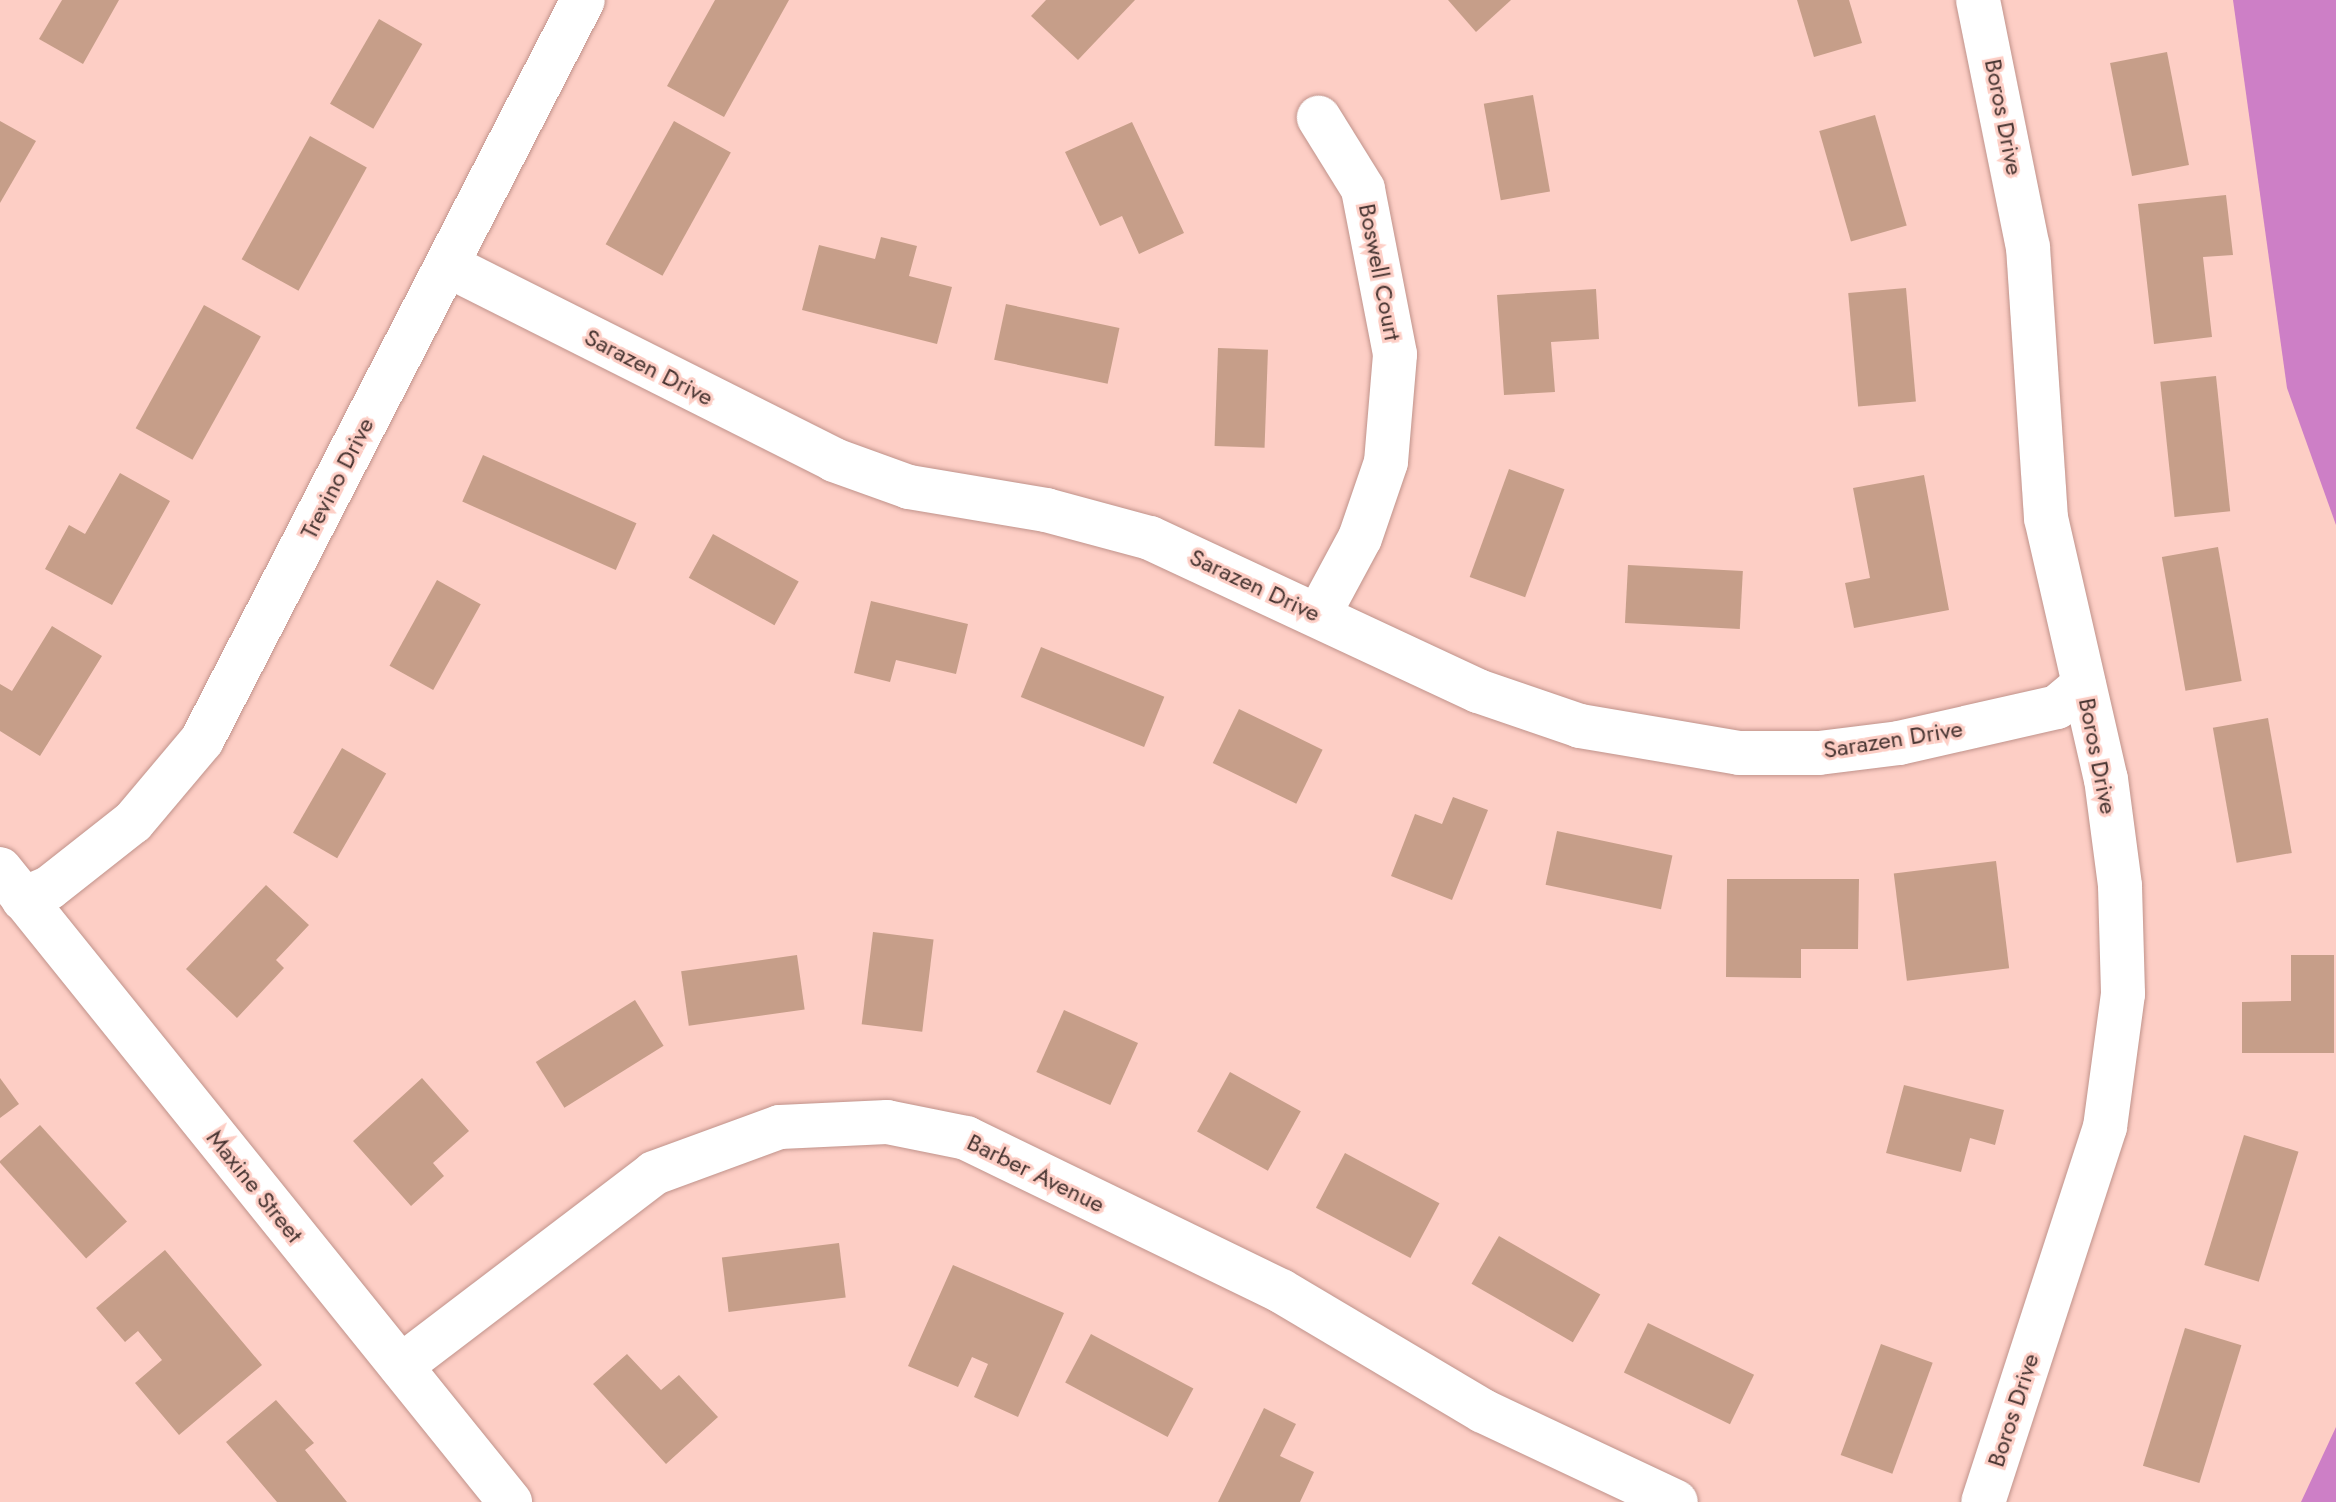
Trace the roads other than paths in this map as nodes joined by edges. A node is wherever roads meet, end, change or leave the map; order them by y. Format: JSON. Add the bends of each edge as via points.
{"nodes":[{"id":1,"x":583,"y":0,"type":"edge"},
{"id":2,"x":1978,"y":0,"type":"edge"},
{"id":3,"x":1319,"y":118,"type":"dead end"},
{"id":4,"x":447,"y":265,"type":"junction"},
{"id":5,"x":1319,"y":614,"type":"junction"},
{"id":6,"x":2084,"y":684,"type":"junction"},
{"id":7,"x":11,"y":884,"type":"edge"},
{"id":8,"x":401,"y":1366,"type":"junction"},
{"id":9,"x":510,"y":1502,"type":"edge"},
{"id":10,"x":1676,"y":1502,"type":"edge"},
{"id":11,"x":1983,"y":1502,"type":"edge"}],
"edges":[{"from":1,"to":4,"type":"street","name":"Trevino Drive"},
{"from":2,"to":6,"type":"street","name":"Boros Drive","via":[[2028,247],[2046,518]]},
{"from":3,"to":5,"type":"street","name":"Boswell Court","via":[[1363,189],[1395,354],[1386,462],[1360,538]]},
{"from":4,"to":5,"type":"street","name":"Sarazen Drive","via":[[834,460],[909,487],[1046,510],[1150,538]]},
{"from":4,"to":7,"type":"street","name":"Trevino Drive","via":[[202,740],[133,822],[49,888]]},
{"from":5,"to":6,"type":"street","name":"Sarazen Drive","via":[[1478,691],[1580,726],[1739,753],[1899,743],[2057,707]]},
{"from":6,"to":11,"type":"street","name":"Boros Drive","via":[[2120,886],[2115,1075],[2105,1127]]},
{"from":7,"to":8,"type":"street","name":"Maxine Street"},
{"from":8,"to":9,"type":"street","name":"Maxine Street"},
{"from":8,"to":10,"type":"street","name":"Barber Avenue","via":[[654,1173],[780,1127],[887,1122],[966,1138],[1281,1291],[1483,1411]]}]}
